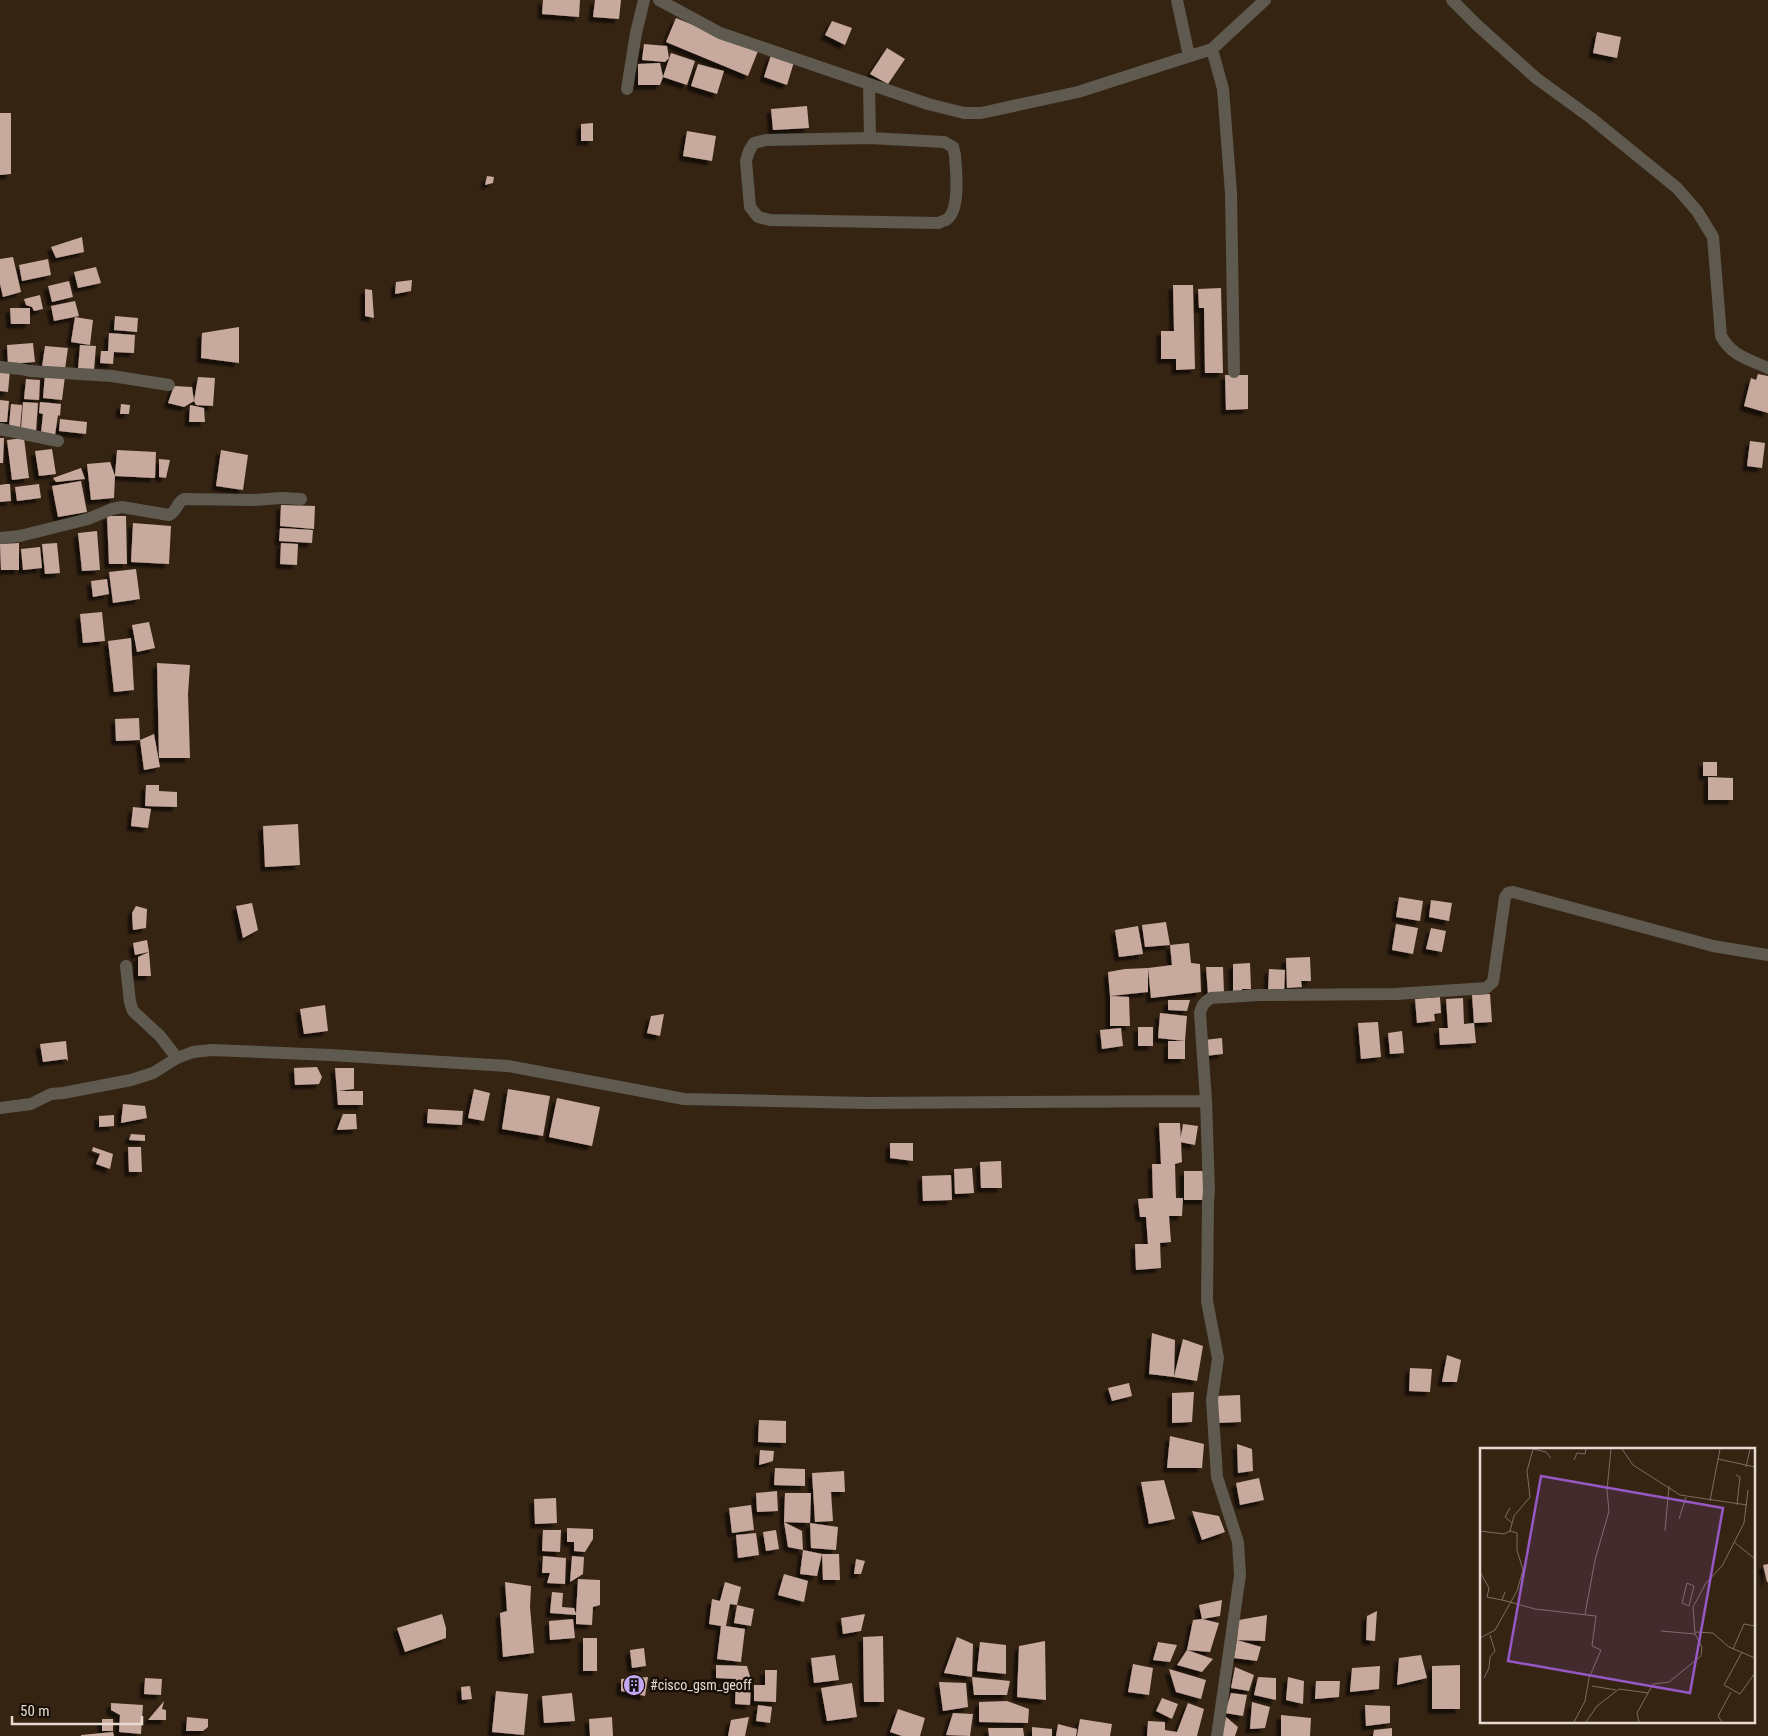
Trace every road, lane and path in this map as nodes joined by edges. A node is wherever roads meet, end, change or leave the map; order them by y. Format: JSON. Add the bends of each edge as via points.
{"nodes":[{"id":1,"x":644,"y":0,"type":"edge"},
{"id":2,"x":659,"y":0,"type":"edge"},
{"id":3,"x":1177,"y":0,"type":"edge"},
{"id":4,"x":1265,"y":0,"type":"edge"},
{"id":5,"x":1452,"y":0,"type":"edge"},
{"id":6,"x":1212,"y":49,"type":"junction"},
{"id":7,"x":1189,"y":56,"type":"junction"},
{"id":8,"x":869,"y":84,"type":"junction"},
{"id":9,"x":627,"y":89,"type":"dead end"},
{"id":10,"x":870,"y":138,"type":"junction"},
{"id":11,"x":0,"y":367,"type":"edge"},
{"id":12,"x":1768,"y":368,"type":"edge"},
{"id":13,"x":1234,"y":372,"type":"dead end"},
{"id":14,"x":169,"y":385,"type":"dead end"},
{"id":15,"x":0,"y":429,"type":"edge"},
{"id":16,"x":58,"y":440,"type":"dead end"},
{"id":17,"x":300,"y":499,"type":"dead end"},
{"id":18,"x":0,"y":538,"type":"edge"},
{"id":19,"x":1768,"y":955,"type":"edge"},
{"id":20,"x":126,"y":966,"type":"dead end"},
{"id":21,"x":177,"y":1058,"type":"junction"},
{"id":22,"x":1206,"y":1101,"type":"junction"},
{"id":23,"x":0,"y":1108,"type":"edge"},
{"id":24,"x":1216,"y":1736,"type":"edge"}],
"edges":[{"from":1,"to":9,"type":"street"},
{"from":2,"to":8,"type":"street","via":[[720,33]]},
{"from":3,"to":7,"type":"street"},
{"from":4,"to":6,"type":"street"},
{"from":5,"to":12,"type":"street","via":[[1536,78],[1677,188],[1697,211],[1713,237],[1721,336],[1738,355]]},
{"from":6,"to":7,"type":"street"},
{"from":6,"to":13,"type":"street","via":[[1223,90],[1231,193]]},
{"from":7,"to":8,"type":"street","via":[[1078,92],[981,113],[964,113],[928,104]]},
{"from":8,"to":10,"type":"street"},
{"from":10,"to":10,"type":"street","via":[[754,143],[746,161],[750,207],[758,217],[770,220],[946,220],[956,204],[953,147],[944,142]]},
{"from":11,"to":14,"type":"street","via":[[112,376]]},
{"from":15,"to":16,"type":"street"},
{"from":17,"to":18,"type":"street","via":[[184,498],[169,515],[122,507],[88,519]]},
{"from":19,"to":22,"type":"street","via":[[1713,946],[1508,892],[1492,982],[1486,988],[1396,994],[1259,995],[1205,1001],[1200,1013]]},
{"from":20,"to":21,"type":"street","via":[[133,1011],[160,1036]]},
{"from":21,"to":22,"type":"street","via":[[192,1052],[212,1050],[508,1066],[684,1099],[867,1103]]},
{"from":21,"to":23,"type":"street","via":[[154,1073],[131,1080],[56,1093],[31,1104]]},
{"from":22,"to":24,"type":"street","via":[[1209,1191],[1207,1301],[1218,1358],[1212,1400],[1217,1477],[1238,1542],[1240,1575]]}]}
